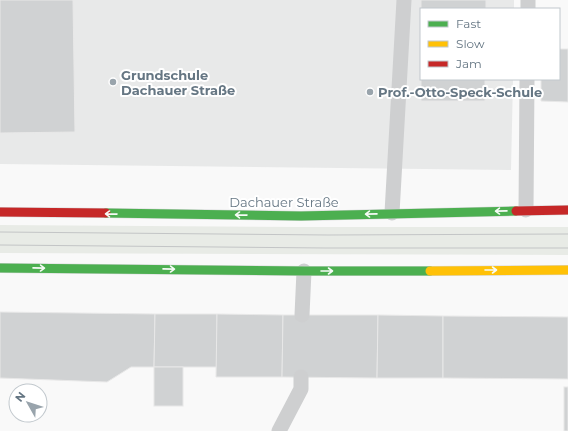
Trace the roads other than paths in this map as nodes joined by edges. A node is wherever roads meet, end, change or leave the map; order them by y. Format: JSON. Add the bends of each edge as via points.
{"nodes":[{"id":1,"x":404,"y":0,"type":"edge"},
{"id":2,"x":527,"y":80,"type":"edge"},
{"id":3,"x":526,"y":210,"type":"junction"},
{"id":4,"x":568,"y":210,"type":"edge"},
{"id":5,"x":0,"y":212,"type":"edge"},
{"id":6,"x":392,"y":214,"type":"junction"},
{"id":7,"x":0,"y":268,"type":"edge"},
{"id":8,"x":568,"y":270,"type":"edge"},
{"id":9,"x":304,"y":271,"type":"junction"},
{"id":10,"x":302,"y":315,"type":"dead end"},
{"id":11,"x":301,"y":377,"type":"dead end"},
{"id":12,"x":279,"y":431,"type":"edge"}],
"edges":[{"from":1,"to":6,"type":"lane"},
{"from":2,"to":3,"type":"lane"},
{"from":3,"to":4,"type":"main road","name":"Dachauer Straße"},
{"from":3,"to":6,"type":"main road","name":"Dachauer Straße","one_way":true},
{"from":6,"to":5,"type":"main road","name":"Dachauer Straße","one_way":true,"via":[[302,216]]},
{"from":7,"to":9,"type":"main road","one_way":true},
{"from":9,"to":8,"type":"main road","one_way":true},
{"from":9,"to":10,"type":"lane"},
{"from":11,"to":12,"type":"lane","via":[[301,389]]}]}
